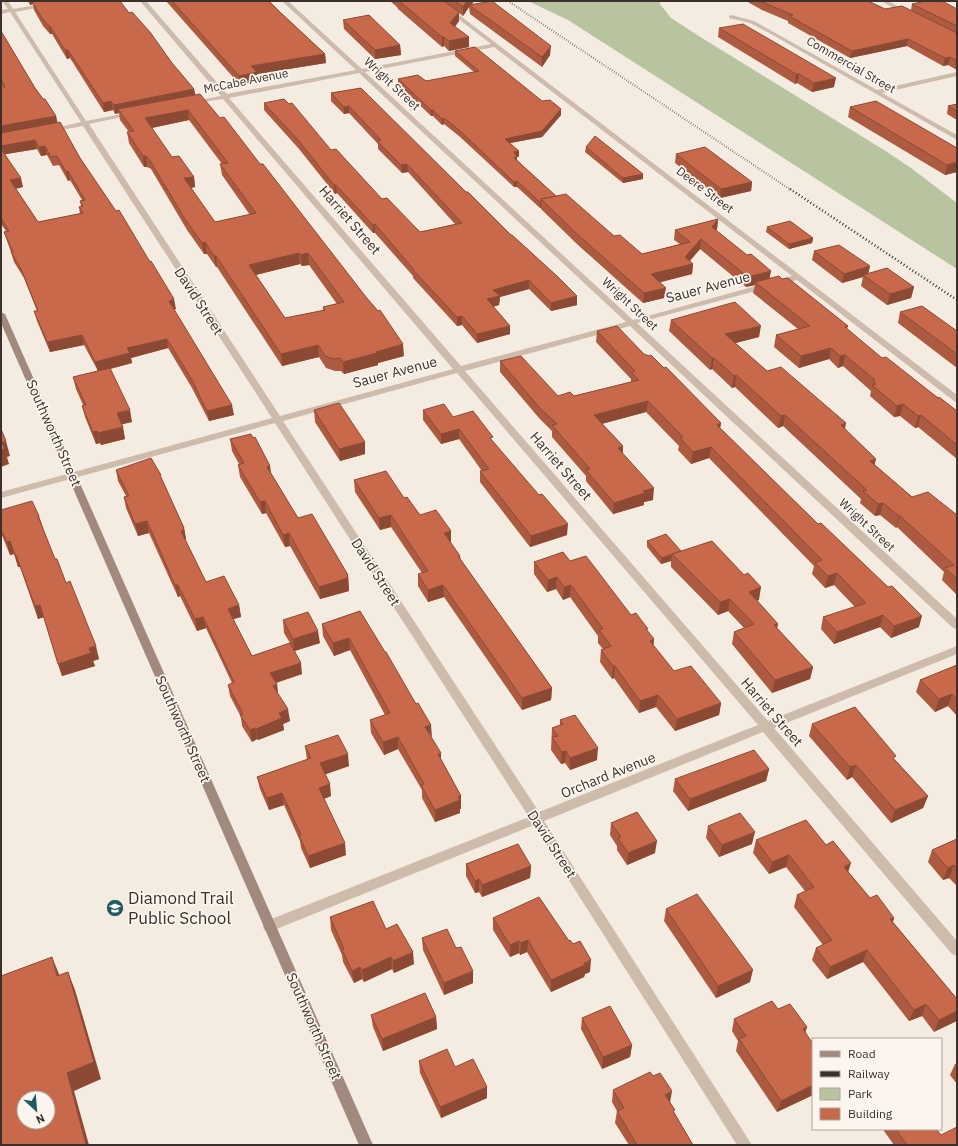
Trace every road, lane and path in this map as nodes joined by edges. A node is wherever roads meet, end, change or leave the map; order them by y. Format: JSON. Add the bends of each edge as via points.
{"nodes":[{"id":1,"x":5,"y":1,"type":"edge"},
{"id":2,"x":71,"y":1,"type":"edge"},
{"id":3,"x":143,"y":1,"type":"edge"},
{"id":4,"x":285,"y":1,"type":"edge"},
{"id":5,"x":438,"y":1,"type":"edge"},
{"id":6,"x":884,"y":1,"type":"edge"},
{"id":7,"x":11,"y":11,"type":"junction"},
{"id":8,"x":1,"y":12,"type":"edge"},
{"id":9,"x":910,"y":14,"type":"edge"},
{"id":10,"x":731,"y":16,"type":"dead end"},
{"id":11,"x":496,"y":45,"type":"junction"},
{"id":12,"x":360,"y":71,"type":"junction"},
{"id":13,"x":957,"y":74,"type":"edge"},
{"id":14,"x":877,"y":92,"type":"junction"},
{"id":15,"x":225,"y":96,"type":"junction"},
{"id":16,"x":185,"y":104,"type":"edge"},
{"id":17,"x":141,"y":112,"type":"edge"},
{"id":18,"x":84,"y":123,"type":"junction"},
{"id":19,"x":46,"y":130,"type":"edge"},
{"id":20,"x":957,"y":138,"type":"edge"},
{"id":21,"x":798,"y":277,"type":"junction"},
{"id":22,"x":1,"y":314,"type":"edge"},
{"id":23,"x":631,"y":322,"type":"junction"},
{"id":24,"x":459,"y":369,"type":"junction"},
{"id":25,"x":957,"y":399,"type":"edge"},
{"id":26,"x":276,"y":419,"type":"junction"},
{"id":27,"x":73,"y":475,"type":"junction"},
{"id":28,"x":1,"y":495,"type":"edge"},
{"id":29,"x":957,"y":625,"type":"edge"},
{"id":30,"x":957,"y":650,"type":"edge"},
{"id":31,"x":766,"y":727,"type":"junction"},
{"id":32,"x":536,"y":819,"type":"junction"},
{"id":33,"x":269,"y":926,"type":"junction"},
{"id":34,"x":957,"y":950,"type":"edge"},
{"id":35,"x":366,"y":1145,"type":"edge"},
{"id":36,"x":745,"y":1145,"type":"edge"}],
"edges":[{"from":1,"to":7,"type":"street","name":"David Street"},
{"from":2,"to":7,"type":"street"},
{"from":3,"to":15,"type":"street","name":"Harriet Street"},
{"from":4,"to":12,"type":"street","name":"Wright Street"},
{"from":5,"to":11,"type":"street","name":"Deere Street"},
{"from":6,"to":9,"type":"street"},
{"from":7,"to":8,"type":"street"},
{"from":7,"to":18,"type":"street","name":"David Street"},
{"from":10,"to":14,"type":"street","name":"Commercial Street","via":[[763,27]]},
{"from":11,"to":12,"type":"street","name":"McCabe Avenue"},
{"from":11,"to":21,"type":"street","name":"Deere Street"},
{"from":12,"to":15,"type":"street","name":"McCabe Avenue"},
{"from":12,"to":23,"type":"street","name":"Wright Street"},
{"from":13,"to":14,"type":"street"},
{"from":14,"to":20,"type":"street","name":"Commercial Street"},
{"from":15,"to":16,"type":"street","name":"McCabe Avenue"},
{"from":15,"to":24,"type":"street","name":"Harriet Street"},
{"from":17,"to":18,"type":"street"},
{"from":18,"to":19,"type":"street"},
{"from":18,"to":26,"type":"street","name":"David Street"},
{"from":21,"to":23,"type":"street","name":"Sauer Avenue"},
{"from":21,"to":25,"type":"street","name":"Deere Street"},
{"from":22,"to":27,"type":"main road","name":"Southworth Street"},
{"from":23,"to":24,"type":"street","name":"Sauer Avenue"},
{"from":23,"to":29,"type":"street","name":"Wright Street"},
{"from":24,"to":26,"type":"street","name":"Sauer Avenue"},
{"from":24,"to":31,"type":"street","name":"Harriet Street"},
{"from":26,"to":27,"type":"street","name":"Sauer Avenue"},
{"from":26,"to":32,"type":"street","name":"David Street"},
{"from":27,"to":28,"type":"street","name":"Sauer Avenue"},
{"from":27,"to":33,"type":"main road","name":"Southworth Street"},
{"from":30,"to":31,"type":"street","name":"Orchard Avenue"},
{"from":31,"to":32,"type":"street","name":"Orchard Avenue"},
{"from":31,"to":34,"type":"street","name":"Harriet Street"},
{"from":32,"to":33,"type":"street","name":"Orchard Avenue"},
{"from":32,"to":36,"type":"street","name":"David Street"},
{"from":33,"to":35,"type":"main road","name":"Southworth Street"}]}
